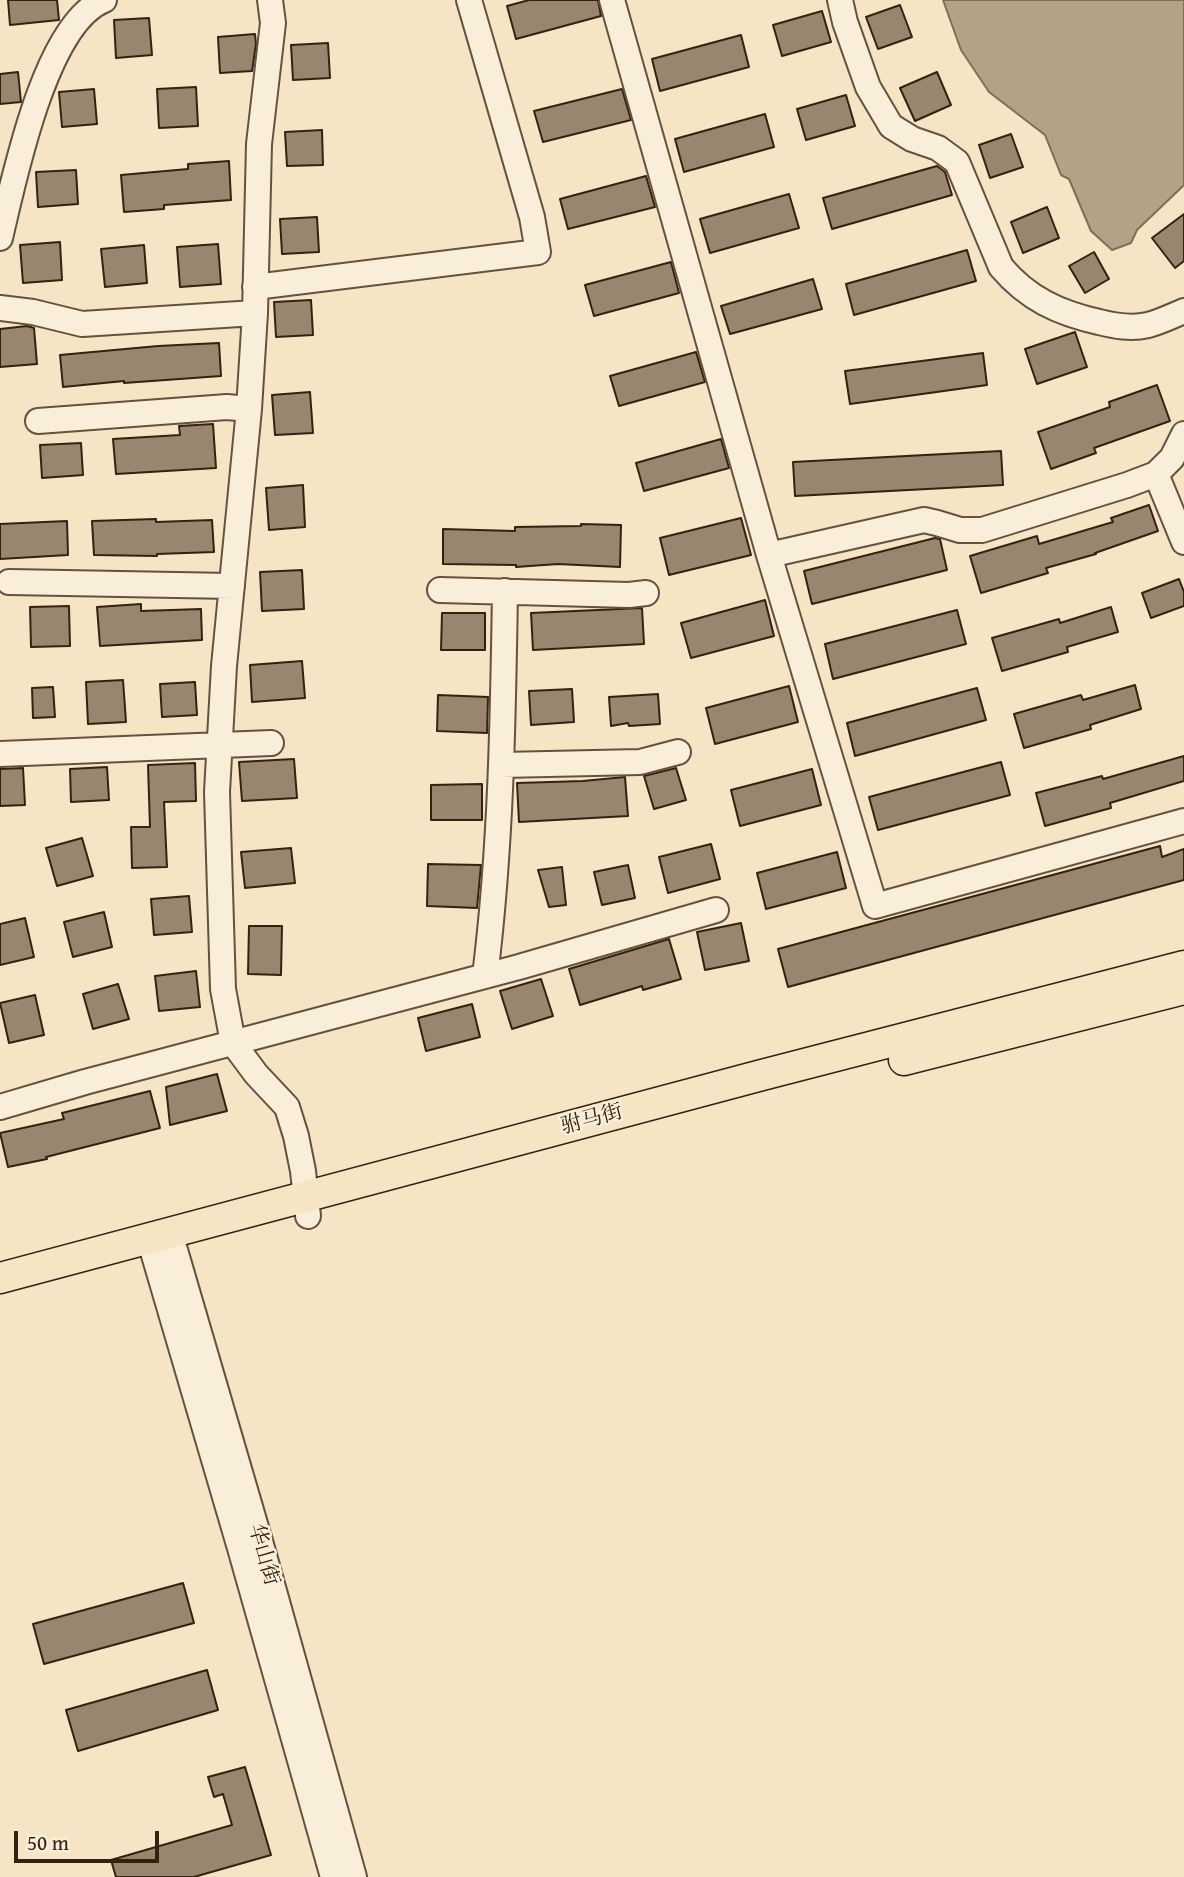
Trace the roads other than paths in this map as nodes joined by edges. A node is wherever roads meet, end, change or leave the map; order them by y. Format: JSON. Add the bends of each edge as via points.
{"nodes":[{"id":1,"x":104,"y":0,"type":"edge"},
{"id":2,"x":270,"y":0,"type":"edge"},
{"id":3,"x":469,"y":0,"type":"edge"},
{"id":4,"x":612,"y":0,"type":"edge"},
{"id":5,"x":840,"y":0,"type":"edge"},
{"id":6,"x":0,"y":237,"type":"edge"},
{"id":7,"x":255,"y":288,"type":"junction"},
{"id":8,"x":0,"y":307,"type":"edge"},
{"id":9,"x":1184,"y":311,"type":"edge"},
{"id":10,"x":255,"y":313,"type":"junction"},
{"id":11,"x":249,"y":409,"type":"junction"},
{"id":12,"x":38,"y":421,"type":"dead end"},
{"id":13,"x":1184,"y":434,"type":"edge"},
{"id":14,"x":1156,"y":474,"type":"junction"},
{"id":15,"x":1184,"y":542,"type":"edge"},
{"id":16,"x":769,"y":555,"type":"junction"},
{"id":17,"x":9,"y":582,"type":"dead end"},
{"id":18,"x":232,"y":586,"type":"junction"},
{"id":19,"x":440,"y":590,"type":"dead end"},
{"id":20,"x":505,"y":592,"type":"junction"},
{"id":21,"x":646,"y":593,"type":"dead end"},
{"id":22,"x":271,"y":743,"type":"dead end"},
{"id":23,"x":219,"y":745,"type":"junction"},
{"id":24,"x":678,"y":752,"type":"dead end"},
{"id":25,"x":0,"y":754,"type":"edge"},
{"id":26,"x":502,"y":765,"type":"junction"},
{"id":27,"x":1184,"y":821,"type":"edge"},
{"id":28,"x":716,"y":911,"type":"dead end"},
{"id":29,"x":1184,"y":965,"type":"edge"},
{"id":30,"x":485,"y":976,"type":"junction"},
{"id":31,"x":1184,"y":989,"type":"edge"},
{"id":32,"x":233,"y":1043,"type":"junction"},
{"id":33,"x":0,"y":1107,"type":"edge"},
{"id":34,"x":307,"y":1206,"type":"junction"},
{"id":35,"x":162,"y":1245,"type":"junction"},
{"id":36,"x":0,"y":1278,"type":"edge"},
{"id":37,"x":0,"y":1298,"type":"edge"},
{"id":38,"x":333,"y":1877,"type":"edge"},
{"id":39,"x":354,"y":1877,"type":"edge"}],
"edges":[{"from":1,"to":6,"type":"street","via":[[80,16],[47,74]]},
{"from":2,"to":7,"type":"street","via":[[273,23],[259,144]]},
{"from":3,"to":7,"type":"street","via":[[532,216],[538,253]]},
{"from":4,"to":16,"type":"street"},
{"from":5,"to":9,"type":"street","via":[[868,88],[891,126],[957,162],[1001,267],[1012,281],[1071,315],[1121,327],[1147,325]]},
{"from":7,"to":10,"type":"street"},
{"from":8,"to":10,"type":"street","via":[[82,324]]},
{"from":10,"to":11,"type":"street"},
{"from":11,"to":12,"type":"street"},
{"from":11,"to":18,"type":"street"},
{"from":13,"to":14,"type":"street","via":[[1172,458]]},
{"from":14,"to":15,"type":"street"},
{"from":14,"to":16,"type":"street","via":[[982,530],[960,530],[923,520]]},
{"from":16,"to":27,"type":"street","via":[[874,906]]},
{"from":17,"to":18,"type":"street"},
{"from":18,"to":23,"type":"street"},
{"from":19,"to":20,"type":"street"},
{"from":20,"to":21,"type":"street"},
{"from":20,"to":26,"type":"street"},
{"from":22,"to":23,"type":"street"},
{"from":23,"to":25,"type":"street"},
{"from":23,"to":32,"type":"street","via":[[216,792],[223,989]]},
{"from":24,"to":26,"type":"street","via":[[640,762]]},
{"from":26,"to":30,"type":"street"},
{"from":28,"to":30,"type":"street"},
{"from":29,"to":34,"type":"main road","name":"驸马街","via":[[735,1082]]},
{"from":30,"to":32,"type":"street"},
{"from":31,"to":34,"type":"main road","name":"驸马街"},
{"from":32,"to":33,"type":"street"},
{"from":32,"to":34,"type":"street","via":[[287,1107]]},
{"from":34,"to":35,"type":"main road","name":"驸马街"},
{"from":35,"to":36,"type":"main road","name":"驸马街"},
{"from":35,"to":37,"type":"main road","name":"驸马街"},
{"from":35,"to":38,"type":"street","name":"华山街"},
{"from":35,"to":39,"type":"street","name":"华山街","via":[[260,1541]]}]}
